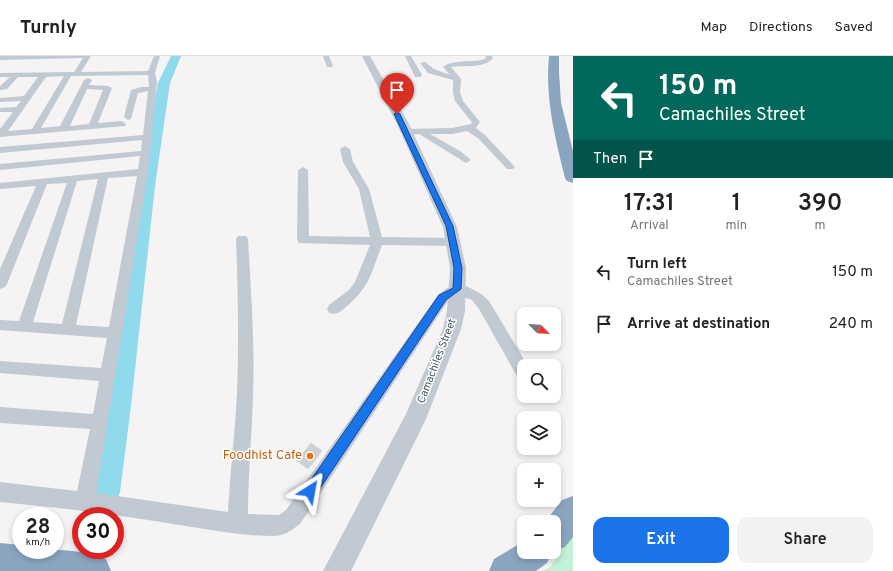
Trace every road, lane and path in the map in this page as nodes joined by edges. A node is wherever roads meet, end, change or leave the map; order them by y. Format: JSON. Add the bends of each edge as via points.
{"nodes":[{"id":1,"x":88,"y":56,"type":"edge"},
{"id":2,"x":158,"y":56,"type":"edge"},
{"id":3,"x":326,"y":56,"type":"edge"},
{"id":4,"x":366,"y":56,"type":"edge"},
{"id":5,"x":408,"y":56,"type":"edge"},
{"id":6,"x":489,"y":56,"type":"edge"},
{"id":7,"x":554,"y":56,"type":"edge"},
{"id":8,"x":0,"y":58,"type":"edge"},
{"id":9,"x":423,"y":62,"type":"dead end"},
{"id":10,"x":329,"y":66,"type":"dead end"},
{"id":11,"x":151,"y":73,"type":"junction"},
{"id":12,"x":44,"y":74,"type":"junction"},
{"id":13,"x":72,"y":74,"type":"junction"},
{"id":14,"x":91,"y":74,"type":"junction"},
{"id":15,"x":0,"y":75,"type":"edge"},
{"id":16,"x":16,"y":75,"type":"junction"},
{"id":17,"x":418,"y":75,"type":"dead end"},
{"id":18,"x":458,"y":79,"type":"junction"},
{"id":19,"x":85,"y":87,"type":"junction"},
{"id":20,"x":0,"y":88,"type":"edge"},
{"id":21,"x":152,"y":89,"type":"junction"},
{"id":22,"x":26,"y":98,"type":"junction"},
{"id":23,"x":0,"y":100,"type":"edge"},
{"id":24,"x":554,"y":101,"type":"junction"},
{"id":25,"x":19,"y":109,"type":"junction"},
{"id":26,"x":0,"y":110,"type":"edge"},
{"id":27,"x":570,"y":112,"type":"dead end"},
{"id":28,"x":0,"y":123,"type":"edge"},
{"id":29,"x":9,"y":123,"type":"junction"},
{"id":30,"x":93,"y":126,"type":"junction"},
{"id":31,"x":64,"y":128,"type":"junction"},
{"id":32,"x":469,"y":128,"type":"junction"},
{"id":33,"x":35,"y":131,"type":"junction"},
{"id":34,"x":406,"y":132,"type":"junction"},
{"id":35,"x":422,"y":132,"type":"junction"},
{"id":36,"x":0,"y":134,"type":"edge"},
{"id":37,"x":147,"y":137,"type":"junction"},
{"id":38,"x":345,"y":149,"type":"dead end"},
{"id":39,"x":0,"y":150,"type":"edge"},
{"id":40,"x":146,"y":153,"type":"junction"},
{"id":41,"x":466,"y":160,"type":"dead end"},
{"id":42,"x":14,"y":166,"type":"junction"},
{"id":43,"x":0,"y":167,"type":"edge"},
{"id":44,"x":510,"y":167,"type":"dead end"},
{"id":45,"x":302,"y":170,"type":"dead end"},
{"id":46,"x":143,"y":172,"type":"junction"},
{"id":47,"x":104,"y":175,"type":"junction"},
{"id":48,"x":573,"y":178,"type":"edge"},
{"id":49,"x":73,"y":179,"type":"junction"},
{"id":50,"x":43,"y":182,"type":"junction"},
{"id":51,"x":2,"y":189,"type":"edge"},
{"id":52,"x":242,"y":239,"type":"dead end"},
{"id":53,"x":377,"y":241,"type":"junction"},
{"id":54,"x":454,"y":242,"type":"junction"},
{"id":55,"x":0,"y":284,"type":"edge"},
{"id":56,"x":457,"y":289,"type":"junction"},
{"id":57,"x":334,"y":309,"type":"dead end"},
{"id":58,"x":0,"y":325,"type":"edge"},
{"id":59,"x":24,"y":326,"type":"junction"},
{"id":60,"x":68,"y":330,"type":"junction"},
{"id":61,"x":115,"y":333,"type":"junction"},
{"id":62,"x":517,"y":361,"type":"edge"},
{"id":63,"x":0,"y":367,"type":"edge"},
{"id":64,"x":108,"y":375,"type":"junction"},
{"id":65,"x":0,"y":415,"type":"edge"},
{"id":66,"x":99,"y":422,"type":"junction"},
{"id":67,"x":0,"y":492,"type":"edge"},
{"id":68,"x":85,"y":501,"type":"junction"},
{"id":69,"x":573,"y":511,"type":"edge"},
{"id":70,"x":238,"y":523,"type":"junction"},
{"id":71,"x":561,"y":527,"type":"edge"},
{"id":72,"x":0,"y":559,"type":"edge"},
{"id":73,"x":525,"y":559,"type":"edge"},
{"id":74,"x":94,"y":571,"type":"edge"},
{"id":75,"x":337,"y":571,"type":"edge"},
{"id":76,"x":506,"y":571,"type":"edge"}],
"edges":[{"from":1,"to":8,"type":"street"},
{"from":1,"to":13,"type":"street"},
{"from":2,"to":11,"type":"street"},
{"from":3,"to":10,"type":"street"},
{"from":4,"to":34,"type":"street","name":"Camachiles Street"},
{"from":5,"to":17,"type":"street"},
{"from":6,"to":18,"type":"street","via":[[489,61],[448,66]]},
{"from":7,"to":24,"type":"highway"},
{"from":9,"to":18,"type":"street","via":[[431,71]]},
{"from":11,"to":14,"type":"street"},
{"from":11,"to":21,"type":"street"},
{"from":12,"to":13,"type":"street"},
{"from":12,"to":16,"type":"street"},
{"from":12,"to":22,"type":"street"},
{"from":13,"to":14,"type":"street"},
{"from":13,"to":33,"type":"street"},
{"from":14,"to":19,"type":"street"},
{"from":15,"to":16,"type":"street"},
{"from":16,"to":20,"type":"street"},
{"from":18,"to":32,"type":"street","via":[[458,100],[476,122]]},
{"from":19,"to":30,"type":"street","via":[[108,88]]},
{"from":19,"to":31,"type":"street"},
{"from":21,"to":30,"type":"street","via":[[134,92],[125,121]]},
{"from":21,"to":37,"type":"street"},
{"from":22,"to":23,"type":"street"},
{"from":22,"to":25,"type":"street"},
{"from":24,"to":27,"type":"highway","via":[[560,108]]},
{"from":24,"to":48,"type":"highway"},
{"from":25,"to":26,"type":"street"},
{"from":25,"to":29,"type":"street"},
{"from":28,"to":29,"type":"street"},
{"from":29,"to":36,"type":"street"},
{"from":30,"to":31,"type":"street"},
{"from":31,"to":33,"type":"street"},
{"from":32,"to":35,"type":"street"},
{"from":32,"to":44,"type":"street","via":[[482,137]]},
{"from":33,"to":36,"type":"street"},
{"from":34,"to":35,"type":"street"},
{"from":34,"to":54,"type":"street","name":"Camachiles Street","via":[[450,226]]},
{"from":35,"to":41,"type":"street"},
{"from":37,"to":39,"type":"street"},
{"from":37,"to":40,"type":"street"},
{"from":38,"to":53,"type":"street","via":[[348,162],[364,189]]},
{"from":40,"to":42,"type":"street"},
{"from":40,"to":46,"type":"street"},
{"from":42,"to":43,"type":"street"},
{"from":42,"to":51,"type":"street"},
{"from":45,"to":53,"type":"street","via":[[303,240]]},
{"from":46,"to":47,"type":"street"},
{"from":46,"to":61,"type":"street"},
{"from":47,"to":49,"type":"street"},
{"from":47,"to":60,"type":"street"},
{"from":49,"to":50,"type":"street"},
{"from":49,"to":59,"type":"street"},
{"from":50,"to":51,"type":"street"},
{"from":50,"to":55,"type":"street"},
{"from":52,"to":70,"type":"street","via":[[246,328]]},
{"from":53,"to":54,"type":"street"},
{"from":53,"to":57,"type":"street","via":[[361,284]]},
{"from":54,"to":56,"type":"street","name":"Camachiles Street","via":[[458,268]]},
{"from":56,"to":62,"type":"street","via":[[477,297],[484,305]]},
{"from":56,"to":70,"type":"street","via":[[443,298],[293,517],[283,525]]},
{"from":56,"to":75,"type":"street","name":"Camachiles Street","via":[[452,329],[418,412]]},
{"from":58,"to":59,"type":"street"},
{"from":59,"to":60,"type":"street"},
{"from":60,"to":61,"type":"street"},
{"from":61,"to":64,"type":"street"},
{"from":63,"to":64,"type":"street"},
{"from":64,"to":66,"type":"street"},
{"from":65,"to":66,"type":"street"},
{"from":66,"to":68,"type":"street"},
{"from":67,"to":68,"type":"street"},
{"from":68,"to":70,"type":"street"},
{"from":69,"to":71,"type":"highway"},
{"from":72,"to":74,"type":"highway"},
{"from":73,"to":76,"type":"highway"}]}
